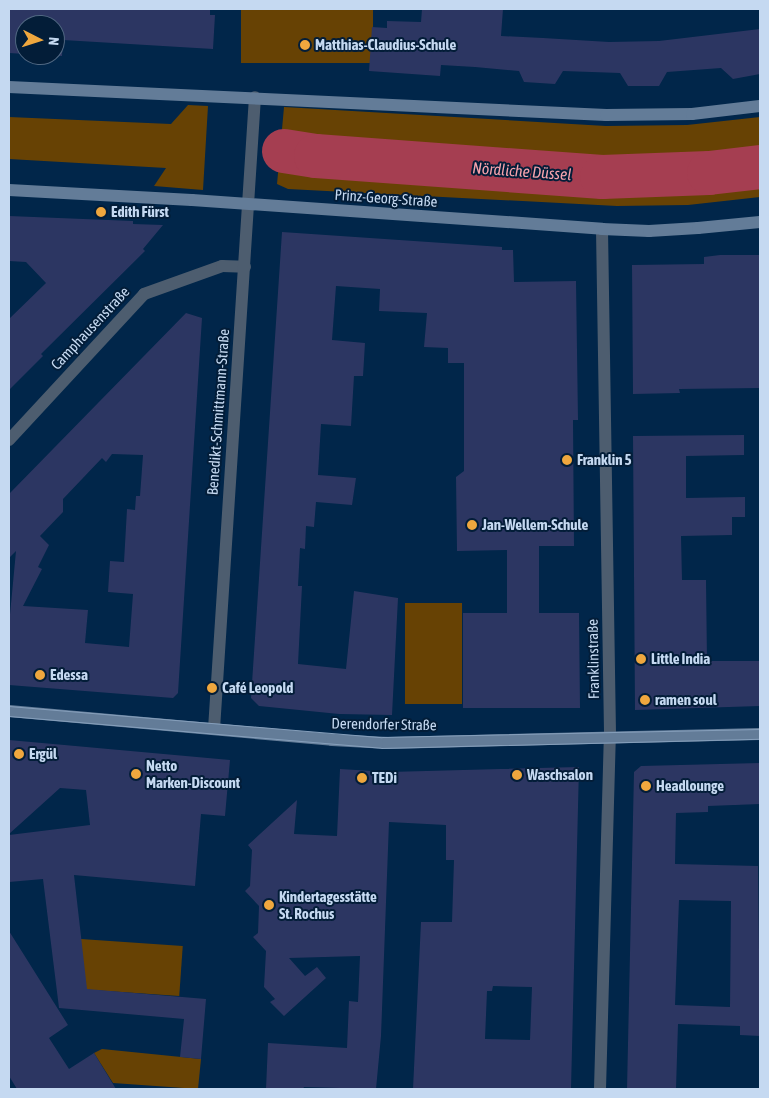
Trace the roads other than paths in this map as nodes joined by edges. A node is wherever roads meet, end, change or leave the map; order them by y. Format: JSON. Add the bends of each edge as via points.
{"nodes":[{"id":1,"x":9,"y":86,"type":"edge"},
{"id":2,"x":255,"y":97,"type":"junction"},
{"id":3,"x":760,"y":106,"type":"edge"},
{"id":4,"x":9,"y":190,"type":"edge"},
{"id":5,"x":249,"y":205,"type":"junction"},
{"id":6,"x":760,"y":222,"type":"edge"},
{"id":7,"x":602,"y":229,"type":"junction"},
{"id":8,"x":245,"y":268,"type":"junction"},
{"id":9,"x":9,"y":440,"type":"edge"},
{"id":10,"x":9,"y":711,"type":"edge"},
{"id":11,"x":214,"y":729,"type":"junction"},
{"id":12,"x":760,"y":734,"type":"edge"},
{"id":13,"x":610,"y":738,"type":"junction"},
{"id":14,"x":600,"y":1089,"type":"edge"}],
"edges":[{"from":1,"to":2,"type":"main road"},
{"from":2,"to":3,"type":"main road","via":[[606,115],[692,114]]},
{"from":2,"to":5,"type":"street","name":"Benedikt-Schmittmann-Straße"},
{"from":4,"to":5,"type":"main road","name":"Prinz-Georg-Straße"},
{"from":5,"to":7,"type":"main road","name":"Prinz-Georg-Straße"},
{"from":5,"to":8,"type":"street","name":"Benedikt-Schmittmann-Straße"},
{"from":6,"to":7,"type":"main road","name":"Prinz-Georg-Straße","via":[[698,228]]},
{"from":7,"to":13,"type":"street","name":"Franklinstraße"},
{"from":8,"to":9,"type":"street","name":"Camphausenstraße","via":[[222,266],[144,294]]},
{"from":8,"to":11,"type":"street","name":"Benedikt-Schmittmann-Straße"},
{"from":10,"to":11,"type":"main road","name":"Derendorfer Straße"},
{"from":11,"to":13,"type":"main road","name":"Derendorfer Straße","via":[[388,743]]},
{"from":12,"to":13,"type":"main road","name":"Derendorfer Straße"},
{"from":13,"to":14,"type":"street","name":"Franklinstraße"}]}
